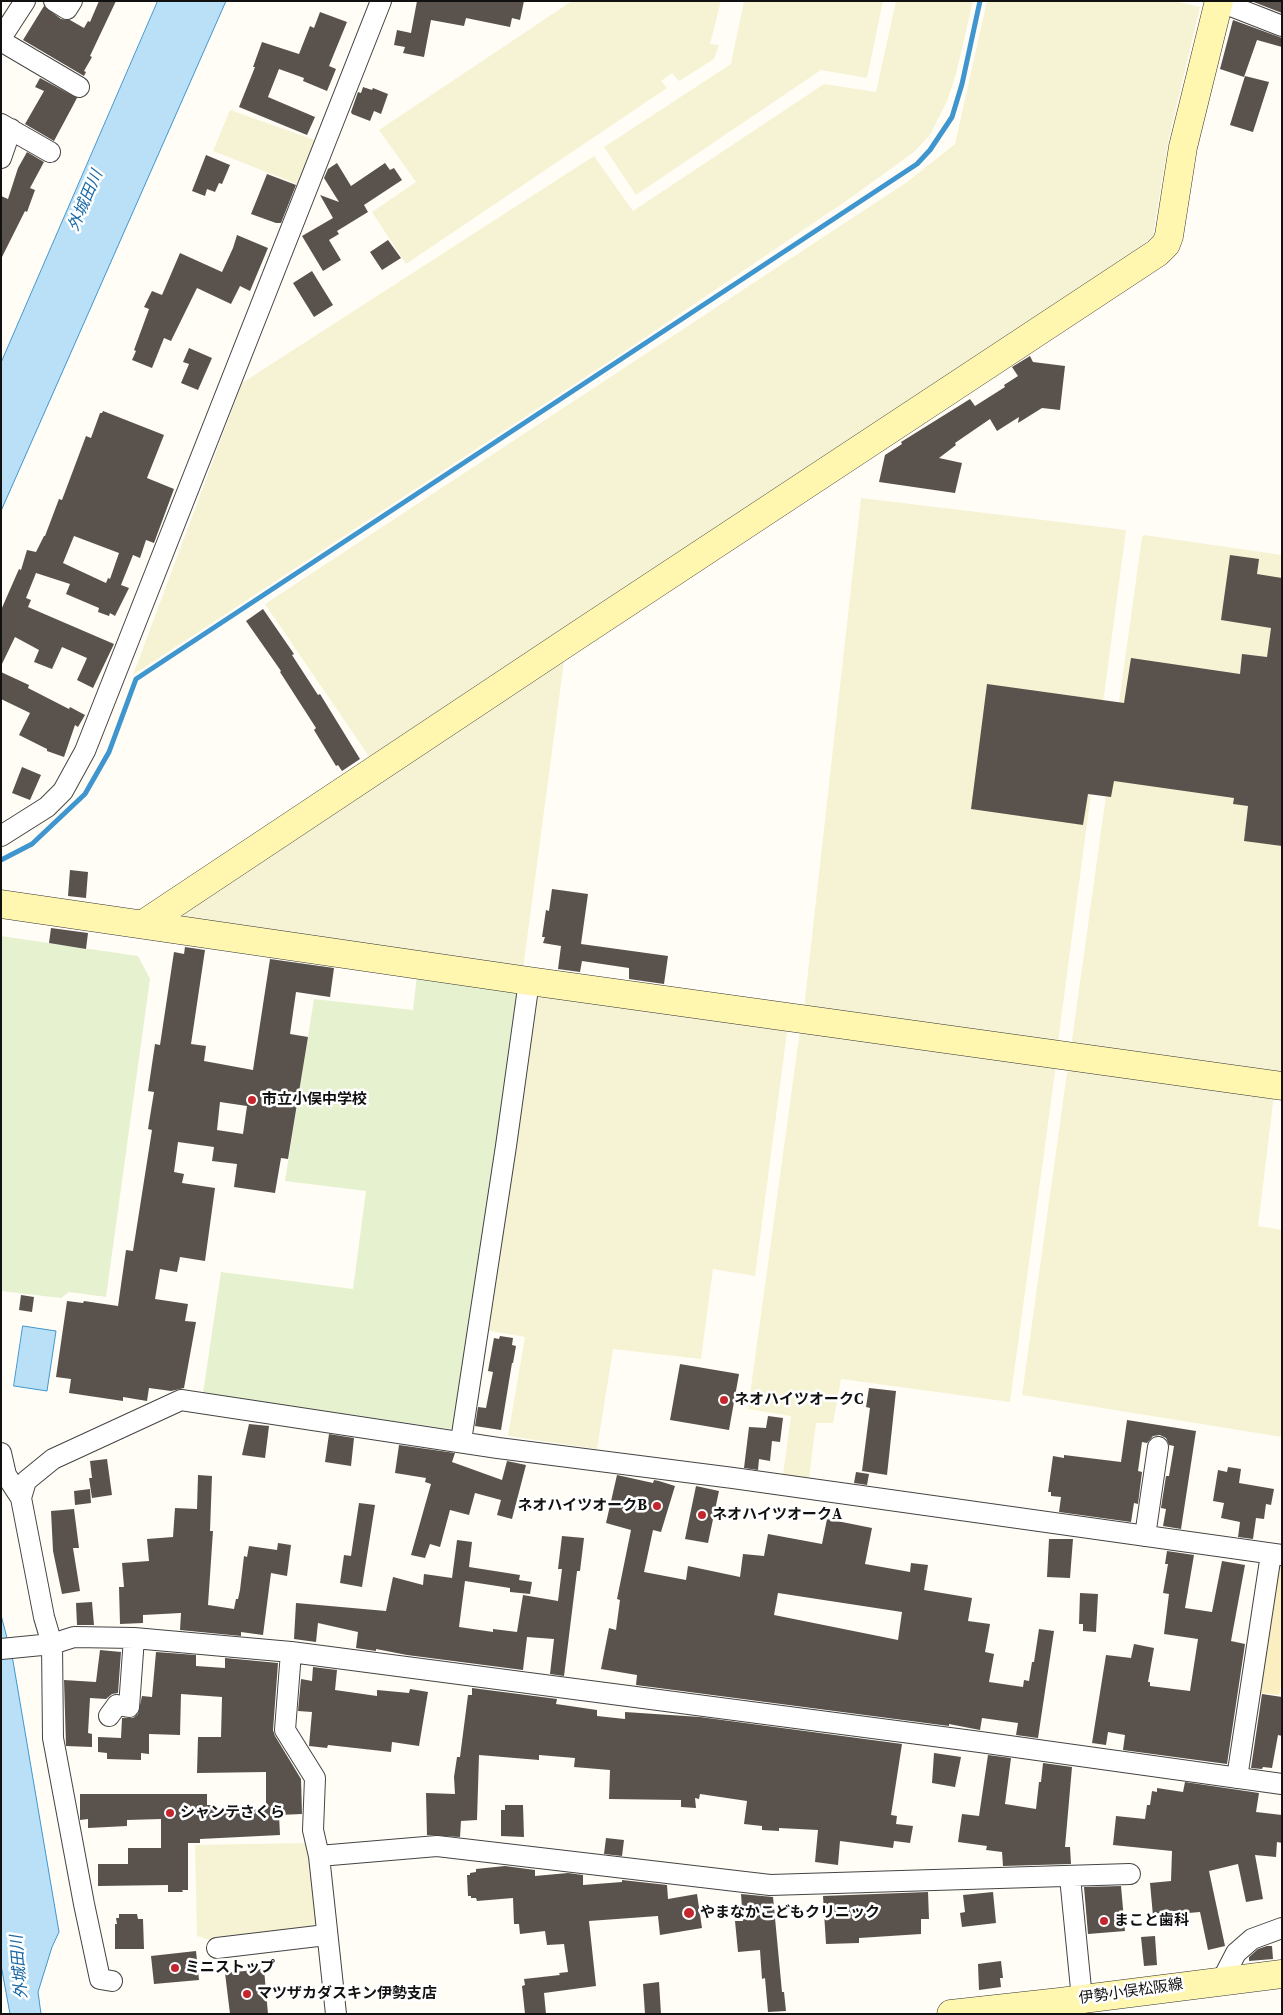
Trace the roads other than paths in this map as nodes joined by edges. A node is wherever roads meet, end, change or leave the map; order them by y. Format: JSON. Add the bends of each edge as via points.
{"nodes":[{"id":1,"x":26,"y":1,"type":"edge"},
{"id":2,"x":54,"y":1,"type":"edge"},
{"id":3,"x":72,"y":1,"type":"edge"},
{"id":4,"x":381,"y":1,"type":"edge"},
{"id":5,"x":1219,"y":1,"type":"edge"},
{"id":6,"x":1282,"y":26,"type":"edge"},
{"id":7,"x":1,"y":40,"type":"edge"},
{"id":8,"x":79,"y":87,"type":"dead end"},
{"id":9,"x":6,"y":127,"type":"edge"},
{"id":10,"x":50,"y":152,"type":"dead end"},
{"id":11,"x":1,"y":158,"type":"edge"},
{"id":12,"x":1,"y":836,"type":"edge"},
{"id":13,"x":1,"y":904,"type":"edge"},
{"id":14,"x":145,"y":923,"type":"junction"},
{"id":15,"x":529,"y":982,"type":"junction"},
{"id":16,"x":1282,"y":1086,"type":"edge"},
{"id":17,"x":461,"y":1441,"type":"junction"},
{"id":18,"x":1158,"y":1447,"type":"dead end"},
{"id":19,"x":1,"y":1453,"type":"edge"},
{"id":20,"x":21,"y":1498,"type":"junction"},
{"id":21,"x":1145,"y":1536,"type":"junction"},
{"id":22,"x":1276,"y":1554,"type":"edge"},
{"id":23,"x":48,"y":1632,"type":"junction"},
{"id":24,"x":134,"y":1638,"type":"junction"},
{"id":25,"x":1,"y":1648,"type":"edge"},
{"id":26,"x":291,"y":1652,"type":"junction"},
{"id":27,"x":109,"y":1716,"type":"dead end"},
{"id":28,"x":1237,"y":1778,"type":"junction"},
{"id":29,"x":1282,"y":1784,"type":"edge"},
{"id":30,"x":320,"y":1856,"type":"junction"},
{"id":31,"x":1130,"y":1874,"type":"dead end"},
{"id":32,"x":1070,"y":1876,"type":"junction"},
{"id":33,"x":1282,"y":1928,"type":"edge"},
{"id":34,"x":326,"y":1935,"type":"junction"},
{"id":35,"x":218,"y":1948,"type":"dead end"},
{"id":36,"x":1282,"y":1974,"type":"edge"},
{"id":37,"x":1222,"y":1980,"type":"junction"},
{"id":38,"x":112,"y":1981,"type":"dead end"},
{"id":39,"x":1068,"y":2005,"type":"edge"},
{"id":40,"x":336,"y":2014,"type":"edge"},
{"id":41,"x":950,"y":2014,"type":"edge"}],
"edges":[{"from":1,"to":7,"type":"street"},
{"from":2,"to":3,"type":"street","via":[[67,9]]},
{"from":4,"to":12,"type":"street","via":[[85,751],[63,790],[47,807]]},
{"from":5,"to":6,"type":"street"},
{"from":5,"to":14,"type":"street","via":[[1183,147],[1169,236],[1157,253]]},
{"from":7,"to":8,"type":"street"},
{"from":9,"to":10,"type":"street"},
{"from":9,"to":11,"type":"street"},
{"from":13,"to":14,"type":"street"},
{"from":14,"to":15,"type":"street"},
{"from":15,"to":16,"type":"street"},
{"from":15,"to":17,"type":"street"},
{"from":17,"to":20,"type":"street","via":[[182,1400],[53,1459],[26,1481]]},
{"from":17,"to":21,"type":"street"},
{"from":18,"to":21,"type":"street"},
{"from":19,"to":20,"type":"street","via":[[6,1476]]},
{"from":20,"to":23,"type":"street"},
{"from":21,"to":22,"type":"street"},
{"from":22,"to":28,"type":"street"},
{"from":23,"to":24,"type":"street","via":[[74,1637]]},
{"from":23,"to":25,"type":"street","via":[[32,1646]]},
{"from":23,"to":38,"type":"street","via":[[53,1738],[61,1783],[100,1979]]},
{"from":24,"to":26,"type":"street"},
{"from":24,"to":27,"type":"street","via":[[129,1707],[117,1705]]},
{"from":26,"to":28,"type":"street"},
{"from":26,"to":30,"type":"street","via":[[285,1730],[315,1778],[313,1830]]},
{"from":28,"to":29,"type":"street"},
{"from":30,"to":32,"type":"street","via":[[437,1846],[770,1885]]},
{"from":30,"to":34,"type":"street"},
{"from":31,"to":32,"type":"street"},
{"from":32,"to":39,"type":"street"},
{"from":33,"to":37,"type":"street","via":[[1252,1939],[1236,1953]]},
{"from":34,"to":35,"type":"street"},
{"from":34,"to":40,"type":"street"},
{"from":36,"to":37,"type":"street","name":"伊勢小俣松阪線"},
{"from":37,"to":39,"type":"street","name":"伊勢小俣松阪線"},
{"from":39,"to":41,"type":"street","name":"伊勢小俣松阪線"}]}
